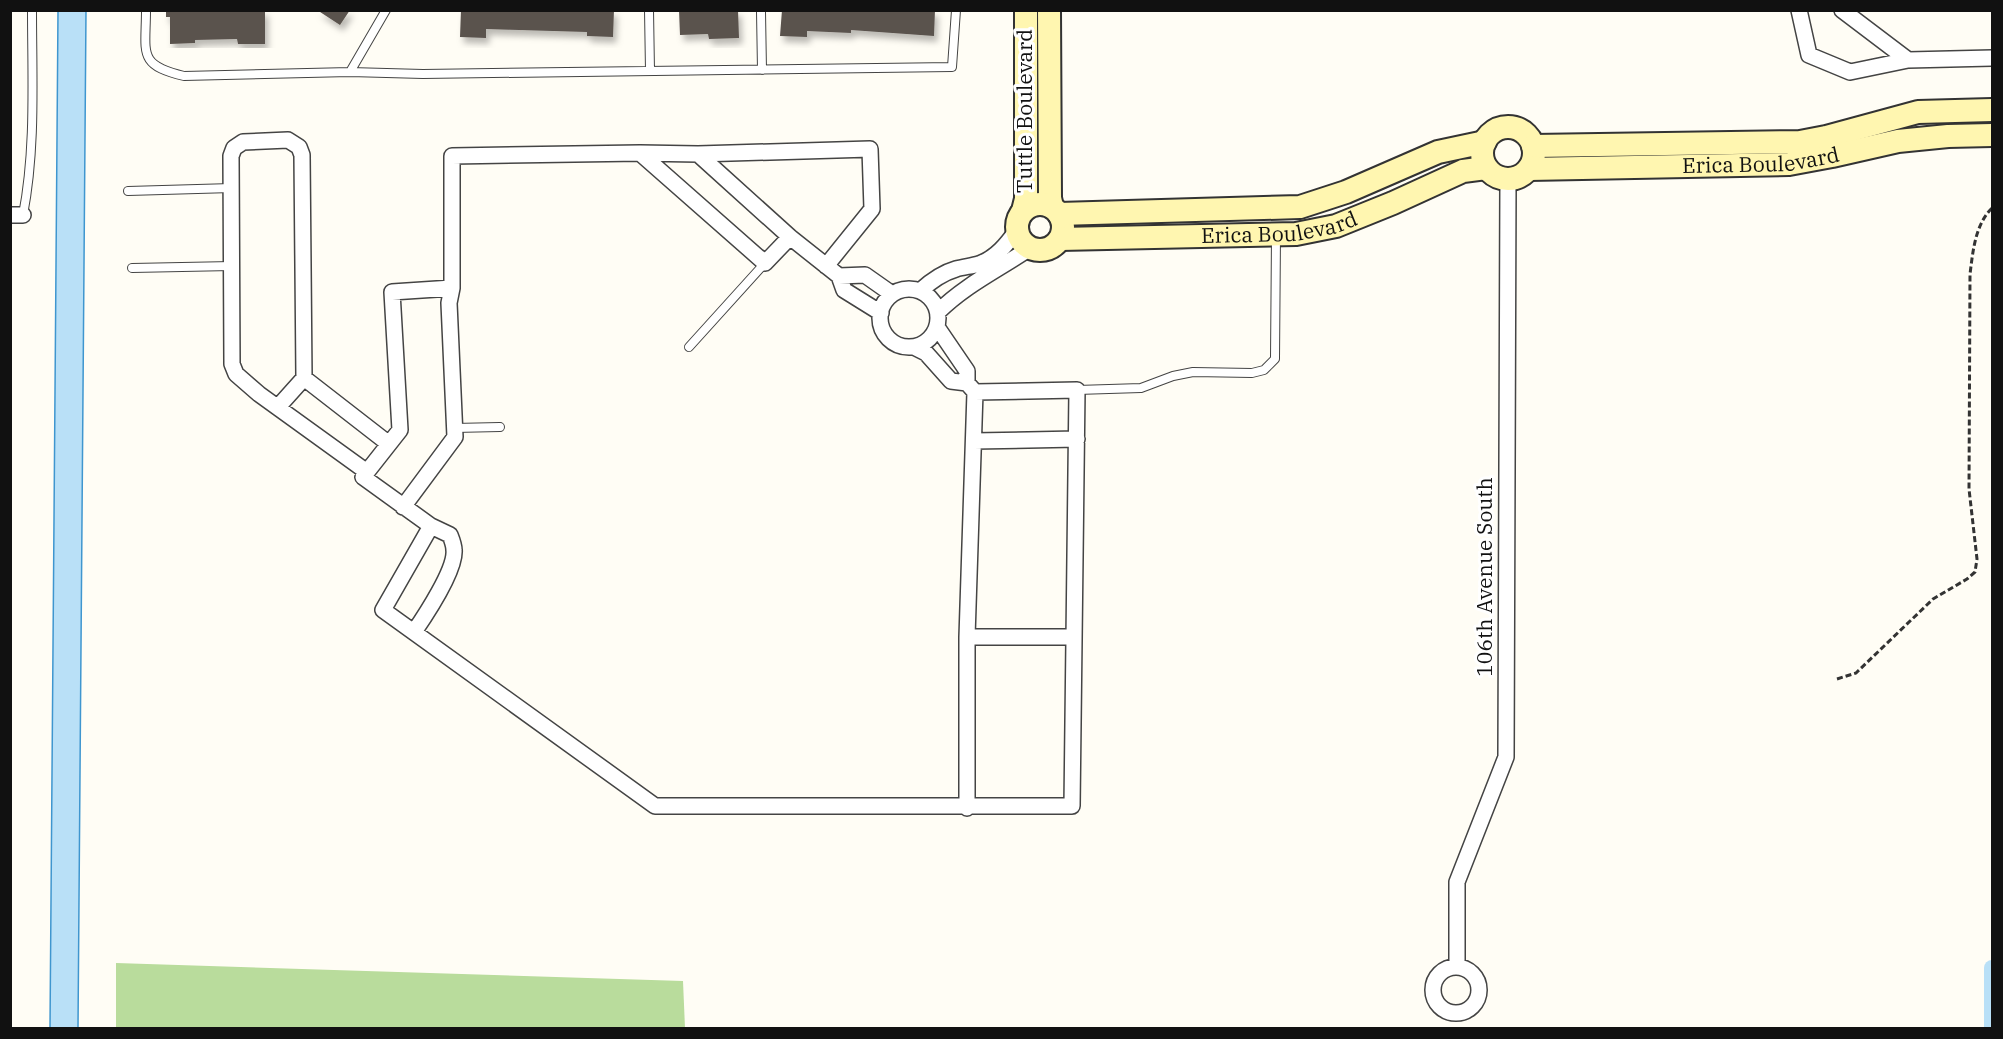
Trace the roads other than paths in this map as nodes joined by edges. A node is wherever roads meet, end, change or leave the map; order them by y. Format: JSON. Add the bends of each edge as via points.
{"nodes":[{"id":1,"x":32,"y":10,"type":"edge"},
{"id":2,"x":146,"y":10,"type":"edge"},
{"id":3,"x":386,"y":10,"type":"edge"},
{"id":4,"x":649,"y":10,"type":"edge"},
{"id":5,"x":956,"y":10,"type":"edge"},
{"id":6,"x":1026,"y":10,"type":"edge"},
{"id":7,"x":1049,"y":10,"type":"edge"},
{"id":8,"x":1799,"y":10,"type":"edge"},
{"id":9,"x":1842,"y":10,"type":"edge"},
{"id":10,"x":761,"y":12,"type":"dead end"},
{"id":11,"x":1992,"y":58,"type":"edge"},
{"id":12,"x":1908,"y":60,"type":"junction"},
{"id":13,"x":762,"y":70,"type":"junction"},
{"id":14,"x":650,"y":71,"type":"junction"},
{"id":15,"x":350,"y":72,"type":"junction"},
{"id":16,"x":1992,"y":110,"type":"edge"},
{"id":17,"x":1992,"y":135,"type":"edge"},
{"id":18,"x":1485,"y":142,"type":"junction"},
{"id":19,"x":1533,"y":146,"type":"junction"},
{"id":20,"x":640,"y":153,"type":"junction"},
{"id":21,"x":698,"y":154,"type":"junction"},
{"id":22,"x":1486,"y":168,"type":"junction"},
{"id":23,"x":1529,"y":169,"type":"junction"},
{"id":24,"x":1508,"y":180,"type":"junction"},
{"id":25,"x":232,"y":188,"type":"junction"},
{"id":26,"x":128,"y":191,"type":"dead end"},
{"id":27,"x":1055,"y":210,"type":"junction"},
{"id":28,"x":17,"y":215,"type":"edge"},
{"id":29,"x":1024,"y":230,"type":"junction"},
{"id":30,"x":1276,"y":235,"type":"junction"},
{"id":31,"x":790,"y":237,"type":"junction"},
{"id":32,"x":1060,"y":238,"type":"junction"},
{"id":33,"x":765,"y":263,"type":"junction"},
{"id":34,"x":232,"y":266,"type":"junction"},
{"id":35,"x":826,"y":266,"type":"junction"},
{"id":36,"x":132,"y":268,"type":"dead end"},
{"id":37,"x":839,"y":276,"type":"junction"},
{"id":38,"x":452,"y":288,"type":"junction"},
{"id":39,"x":920,"y":291,"type":"junction"},
{"id":40,"x":892,"y":294,"type":"junction"},
{"id":41,"x":881,"y":313,"type":"junction"},
{"id":42,"x":938,"y":320,"type":"junction"},
{"id":43,"x":689,"y":347,"type":"dead end"},
{"id":44,"x":914,"y":347,"type":"junction"},
{"id":45,"x":304,"y":378,"type":"junction"},
{"id":46,"x":971,"y":388,"type":"junction"},
{"id":47,"x":1077,"y":390,"type":"junction"},
{"id":48,"x":278,"y":407,"type":"junction"},
{"id":49,"x":500,"y":427,"type":"dead end"},
{"id":50,"x":454,"y":428,"type":"junction"},
{"id":51,"x":1077,"y":439,"type":"junction"},
{"id":52,"x":974,"y":441,"type":"junction"},
{"id":53,"x":389,"y":444,"type":"junction"},
{"id":54,"x":367,"y":471,"type":"junction"},
{"id":55,"x":403,"y":507,"type":"junction"},
{"id":56,"x":431,"y":526,"type":"junction"},
{"id":57,"x":414,"y":632,"type":"junction"},
{"id":58,"x":1074,"y":637,"type":"junction"},
{"id":59,"x":967,"y":638,"type":"junction"},
{"id":60,"x":967,"y":807,"type":"junction"},
{"id":61,"x":1457,"y":966,"type":"dead end"}],
"edges":[{"from":1,"to":28,"type":"lane","via":[[28,191]]},
{"from":2,"to":15,"type":"lane","via":[[146,52],[151,64],[163,71],[184,76]]},
{"from":3,"to":15,"type":"lane"},
{"from":4,"to":14,"type":"lane"},
{"from":5,"to":13,"type":"lane","via":[[952,67]]},
{"from":6,"to":29,"type":"street","name":"Tuttle Boulevard"},
{"from":7,"to":27,"type":"street","name":"Tuttle Boulevard","via":[[1049,186]]},
{"from":8,"to":12,"type":"street","via":[[1809,56],[1850,72]]},
{"from":9,"to":12,"type":"street"},
{"from":10,"to":13,"type":"lane"},
{"from":11,"to":12,"type":"street"},
{"from":13,"to":14,"type":"lane"},
{"from":14,"to":15,"type":"lane"},
{"from":16,"to":19,"type":"street","name":"Erica Boulevard","via":[[1918,111],[1800,142]]},
{"from":17,"to":23,"type":"street","name":"Erica Boulevard","via":[[1898,141],[1789,164]]},
{"from":18,"to":19,"type":"street","via":[[1497,130],[1506,128],[1523,132]]},
{"from":18,"to":22,"type":"street","via":[[1482,151]]},
{"from":18,"to":27,"type":"street","name":"Erica Boulevard","via":[[1438,152],[1346,192],[1300,207]]},
{"from":19,"to":23,"type":"street","via":[[1535,154]]},
{"from":20,"to":21,"type":"street"},
{"from":20,"to":33,"type":"street"},
{"from":20,"to":38,"type":"street","via":[[452,156]]},
{"from":21,"to":31,"type":"street"},
{"from":21,"to":35,"type":"street","via":[[870,149],[872,209]]},
{"from":22,"to":24,"type":"street"},
{"from":22,"to":30,"type":"street","name":"Erica Boulevard","via":[[1463,171],[1336,226]]},
{"from":23,"to":24,"type":"street"},
{"from":24,"to":61,"type":"street","name":"106th Avenue South","via":[[1506,757],[1457,882]]},
{"from":25,"to":26,"type":"lane"},
{"from":25,"to":34,"type":"street"},
{"from":25,"to":45,"type":"street","via":[[231,156],[243,142],[288,140],[299,147]]},
{"from":27,"to":29,"type":"street","via":[[1036,204]]},
{"from":27,"to":32,"type":"street","via":[[1064,226]]},
{"from":29,"to":32,"type":"street","via":[[1041,250],[1049,249]]},
{"from":29,"to":39,"type":"street","via":[[980,264],[940,275]]},
{"from":29,"to":42,"type":"street","via":[[950,300]]},
{"from":30,"to":32,"type":"street","name":"Erica Boulevard"},
{"from":30,"to":47,"type":"lane","via":[[1275,359],[1264,370],[1252,374],[1193,372],[1141,388]]},
{"from":31,"to":33,"type":"street"},
{"from":31,"to":35,"type":"street"},
{"from":33,"to":43,"type":"lane"},
{"from":34,"to":36,"type":"lane"},
{"from":34,"to":48,"type":"street","via":[[232,364],[236,374]]},
{"from":35,"to":37,"type":"street"},
{"from":37,"to":40,"type":"street","via":[[865,275]]},
{"from":37,"to":41,"type":"street","via":[[844,290]]},
{"from":38,"to":50,"type":"street"},
{"from":38,"to":53,"type":"street","via":[[392,291],[400,430]]},
{"from":39,"to":40,"type":"street","via":[[901,290]]},
{"from":39,"to":42,"type":"street","via":[[934,303]]},
{"from":40,"to":41,"type":"street"},
{"from":41,"to":44,"type":"street","via":[[882,329],[888,338],[895,344]]},
{"from":42,"to":44,"type":"street","via":[[931,338]]},
{"from":42,"to":46,"type":"street","via":[[967,371]]},
{"from":44,"to":46,"type":"street","via":[[926,353],[951,381]]},
{"from":45,"to":48,"type":"street"},
{"from":45,"to":53,"type":"street"},
{"from":46,"to":47,"type":"street"},
{"from":46,"to":52,"type":"street"},
{"from":47,"to":51,"type":"street"},
{"from":48,"to":54,"type":"street"},
{"from":49,"to":50,"type":"lane"},
{"from":50,"to":55,"type":"street","via":[[455,437]]},
{"from":51,"to":52,"type":"street"},
{"from":51,"to":58,"type":"street"},
{"from":52,"to":59,"type":"street"},
{"from":53,"to":54,"type":"street"},
{"from":54,"to":55,"type":"street","via":[[363,477]]},
{"from":55,"to":56,"type":"street"},
{"from":56,"to":57,"type":"street","via":[[450,536],[455,552],[429,611]]},
{"from":56,"to":57,"type":"street","via":[[383,610]]},
{"from":57,"to":60,"type":"street","via":[[655,806]]},
{"from":58,"to":59,"type":"street"},
{"from":58,"to":60,"type":"street","via":[[1072,806]]},
{"from":59,"to":60,"type":"street"}]}
